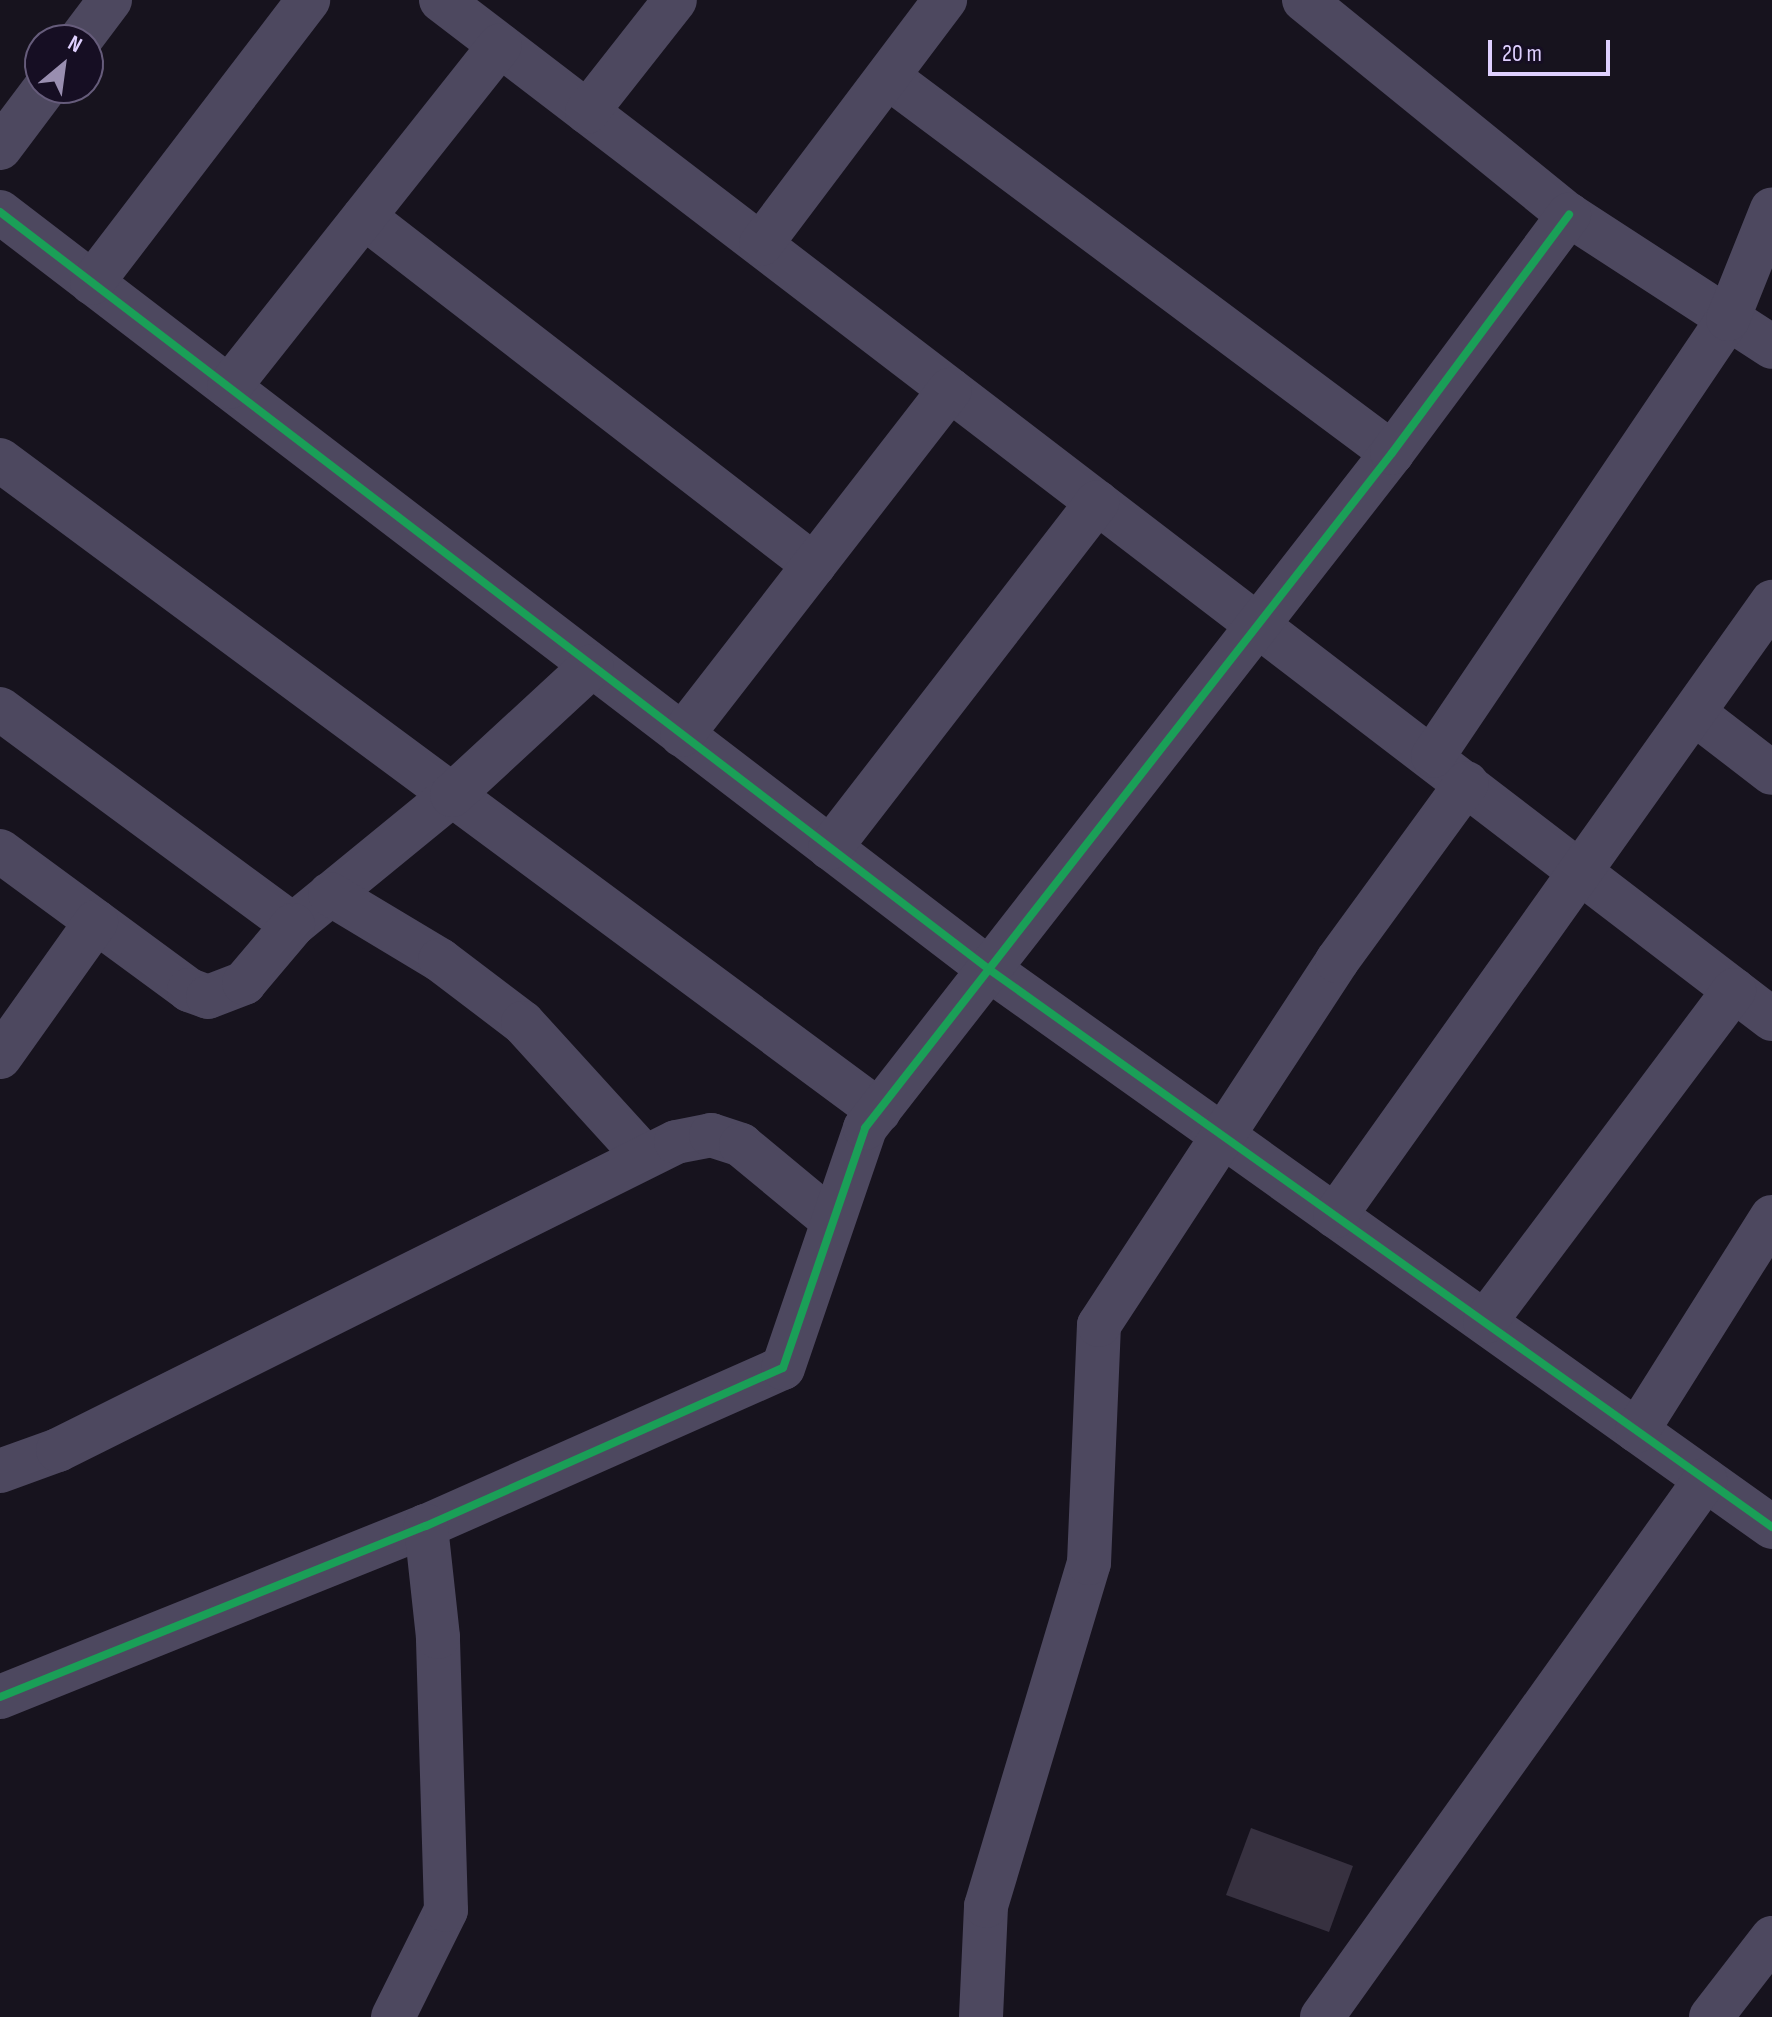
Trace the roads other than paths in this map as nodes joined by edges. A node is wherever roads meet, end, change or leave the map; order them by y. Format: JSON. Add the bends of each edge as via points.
{"nodes":[{"id":1,"x":308,"y":0,"type":"edge"},
{"id":2,"x":441,"y":0,"type":"edge"},
{"id":3,"x":675,"y":0,"type":"edge"},
{"id":4,"x":945,"y":0,"type":"edge"},
{"id":5,"x":1304,"y":0,"type":"edge"},
{"id":6,"x":500,"y":45,"type":"junction"},
{"id":7,"x":888,"y":77,"type":"junction"},
{"id":8,"x":33,"y":104,"type":"edge"},
{"id":9,"x":587,"y":112,"type":"junction"},
{"id":10,"x":0,"y":148,"type":"edge"},
{"id":11,"x":1772,"y":209,"type":"edge"},
{"id":12,"x":0,"y":212,"type":"edge"},
{"id":13,"x":1569,"y":215,"type":"junction"},
{"id":14,"x":364,"y":217,"type":"junction"},
{"id":15,"x":761,"y":244,"type":"junction"},
{"id":16,"x":92,"y":283,"type":"junction"},
{"id":17,"x":1728,"y":319,"type":"junction"},
{"id":18,"x":1772,"y":347,"type":"edge"},
{"id":19,"x":229,"y":387,"type":"junction"},
{"id":20,"x":950,"y":390,"type":"junction"},
{"id":21,"x":1392,"y":453,"type":"junction"},
{"id":22,"x":0,"y":460,"type":"edge"},
{"id":23,"x":1097,"y":502,"type":"junction"},
{"id":24,"x":814,"y":565,"type":"junction"},
{"id":25,"x":1772,"y":602,"type":"edge"},
{"id":26,"x":1258,"y":625,"type":"junction"},
{"id":27,"x":592,"y":666,"type":"junction"},
{"id":28,"x":0,"y":683,"type":"edge"},
{"id":29,"x":0,"y":702,"type":"edge"},
{"id":30,"x":0,"y":709,"type":"edge"},
{"id":31,"x":1694,"y":713,"type":"junction"},
{"id":32,"x":682,"y":735,"type":"junction"},
{"id":33,"x":1433,"y":756,"type":"junction"},
{"id":34,"x":1772,"y":773,"type":"edge"},
{"id":35,"x":1467,"y":783,"type":"junction"},
{"id":36,"x":452,"y":795,"type":"junction"},
{"id":37,"x":830,"y":848,"type":"junction"},
{"id":38,"x":0,"y":851,"type":"edge"},
{"id":39,"x":1580,"y":873,"type":"junction"},
{"id":40,"x":330,"y":894,"type":"junction"},
{"id":41,"x":96,"y":922,"type":"junction"},
{"id":42,"x":293,"y":925,"type":"junction"},
{"id":43,"x":990,"y":970,"type":"junction"},
{"id":44,"x":1734,"y":990,"type":"junction"},
{"id":45,"x":1772,"y":1019,"type":"edge"},
{"id":46,"x":0,"y":1057,"type":"edge"},
{"id":47,"x":879,"y":1111,"type":"junction"},
{"id":48,"x":1224,"y":1136,"type":"junction"},
{"id":49,"x":643,"y":1155,"type":"junction"},
{"id":50,"x":1335,"y":1216,"type":"junction"},
{"id":51,"x":1772,"y":1217,"type":"edge"},
{"id":52,"x":833,"y":1221,"type":"junction"},
{"id":53,"x":1760,"y":1263,"type":"edge"},
{"id":54,"x":1485,"y":1322,"type":"junction"},
{"id":55,"x":1637,"y":1431,"type":"junction"},
{"id":56,"x":0,"y":1471,"type":"edge"},
{"id":57,"x":1705,"y":1480,"type":"junction"},
{"id":58,"x":426,"y":1526,"type":"junction"},
{"id":59,"x":1772,"y":1527,"type":"edge"},
{"id":60,"x":0,"y":1697,"type":"edge"},
{"id":61,"x":1772,"y":1938,"type":"edge"},
{"id":62,"x":393,"y":2017,"type":"edge"},
{"id":63,"x":981,"y":2017,"type":"edge"},
{"id":64,"x":1322,"y":2017,"type":"edge"},
{"id":65,"x":1711,"y":2017,"type":"edge"}],
"edges":[{"from":1,"to":16,"type":"street"},
{"from":2,"to":6,"type":"street"},
{"from":3,"to":9,"type":"street"},
{"from":4,"to":7,"type":"street"},
{"from":5,"to":13,"type":"street"},
{"from":6,"to":9,"type":"street"},
{"from":6,"to":14,"type":"street"},
{"from":7,"to":15,"type":"street"},
{"from":7,"to":21,"type":"street"},
{"from":8,"to":10,"type":"street"},
{"from":9,"to":15,"type":"street"},
{"from":11,"to":17,"type":"street"},
{"from":12,"to":16,"type":"street"},
{"from":13,"to":17,"type":"street"},
{"from":13,"to":21,"type":"street"},
{"from":14,"to":19,"type":"street"},
{"from":14,"to":24,"type":"street"},
{"from":15,"to":20,"type":"street"},
{"from":16,"to":19,"type":"street"},
{"from":17,"to":18,"type":"street"},
{"from":17,"to":33,"type":"street"},
{"from":19,"to":27,"type":"street"},
{"from":20,"to":23,"type":"street"},
{"from":20,"to":24,"type":"street"},
{"from":21,"to":26,"type":"street"},
{"from":22,"to":36,"type":"street"},
{"from":23,"to":26,"type":"street"},
{"from":23,"to":37,"type":"street"},
{"from":24,"to":32,"type":"street"},
{"from":25,"to":31,"type":"street"},
{"from":26,"to":33,"type":"street"},
{"from":26,"to":43,"type":"street"},
{"from":27,"to":32,"type":"street"},
{"from":27,"to":36,"type":"street"},
{"from":28,"to":29,"type":"street","via":[[9,690]]},
{"from":30,"to":42,"type":"street"},
{"from":31,"to":34,"type":"street"},
{"from":31,"to":39,"type":"street"},
{"from":32,"to":37,"type":"street"},
{"from":33,"to":35,"type":"street"},
{"from":35,"to":39,"type":"street"},
{"from":35,"to":48,"type":"street","via":[[1337,961]]},
{"from":36,"to":40,"type":"street"},
{"from":36,"to":47,"type":"street"},
{"from":37,"to":43,"type":"street"},
{"from":38,"to":41,"type":"street"},
{"from":39,"to":44,"type":"street"},
{"from":39,"to":50,"type":"street"},
{"from":40,"to":42,"type":"street"},
{"from":40,"to":49,"type":"street","via":[[440,960],[523,1023]]},
{"from":41,"to":42,"type":"street","via":[[189,990],[208,997],[244,983]]},
{"from":41,"to":46,"type":"street"},
{"from":43,"to":47,"type":"street"},
{"from":43,"to":48,"type":"street"},
{"from":44,"to":45,"type":"street"},
{"from":44,"to":54,"type":"street"},
{"from":47,"to":52,"type":"street","via":[[865,1128]]},
{"from":48,"to":50,"type":"street"},
{"from":48,"to":63,"type":"street","via":[[1099,1325],[1089,1563],[986,1906]]},
{"from":49,"to":52,"type":"street","via":[[711,1135],[741,1145]]},
{"from":49,"to":56,"type":"street","via":[[58,1450]]},
{"from":50,"to":54,"type":"street"},
{"from":51,"to":53,"type":"street"},
{"from":52,"to":58,"type":"street","via":[[783,1368]]},
{"from":53,"to":55,"type":"street"},
{"from":54,"to":55,"type":"street"},
{"from":55,"to":57,"type":"street"},
{"from":57,"to":59,"type":"street"},
{"from":57,"to":64,"type":"street"},
{"from":58,"to":60,"type":"street"},
{"from":58,"to":62,"type":"street","via":[[438,1637],[446,1910]]},
{"from":61,"to":65,"type":"street"}]}
